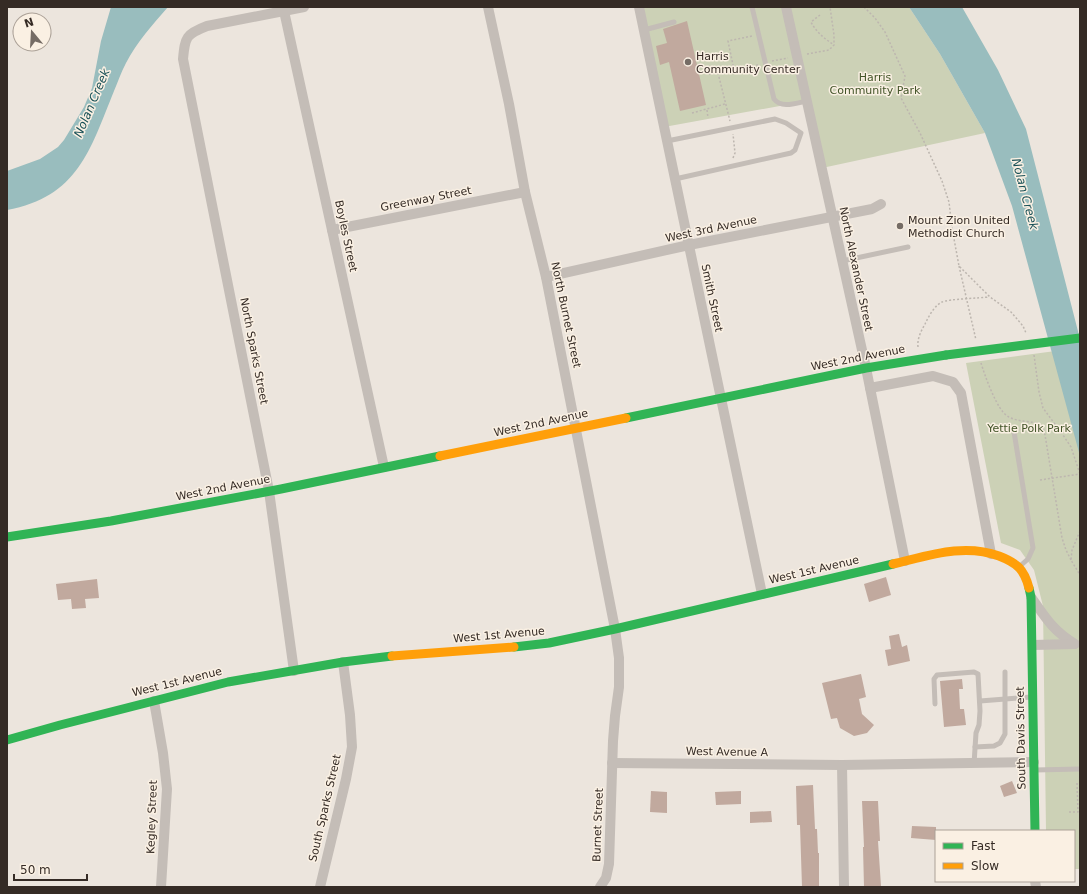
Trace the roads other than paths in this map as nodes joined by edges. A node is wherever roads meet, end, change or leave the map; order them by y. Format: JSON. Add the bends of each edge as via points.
{"nodes":[{"id":1,"x":304,"y":7,"type":"edge"},
{"id":2,"x":488,"y":7,"type":"edge"},
{"id":3,"x":639,"y":7,"type":"edge"},
{"id":4,"x":752,"y":7,"type":"edge"},
{"id":5,"x":786,"y":7,"type":"edge"},
{"id":6,"x":284,"y":11,"type":"junction"},
{"id":7,"x":674,"y":22,"type":"dead end"},
{"id":8,"x":644,"y":30,"type":"junction"},
{"id":9,"x":807,"y":101,"type":"junction"},
{"id":10,"x":813,"y":130,"type":"junction"},
{"id":11,"x":801,"y":133,"type":"junction"},
{"id":12,"x":667,"y":141,"type":"junction"},
{"id":13,"x":675,"y":179,"type":"junction"},
{"id":14,"x":525,"y":192,"type":"junction"},
{"id":15,"x":880,"y":204,"type":"dead end"},
{"id":16,"x":832,"y":217,"type":"junction"},
{"id":17,"x":332,"y":230,"type":"junction"},
{"id":18,"x":689,"y":245,"type":"junction"},
{"id":19,"x":908,"y":247,"type":"dead end"},
{"id":20,"x":842,"y":261,"type":"junction"},
{"id":21,"x":546,"y":277,"type":"junction"},
{"id":22,"x":1080,"y":338,"type":"edge"},
{"id":23,"x":866,"y":368,"type":"junction"},
{"id":24,"x":870,"y":388,"type":"junction"},
{"id":25,"x":720,"y":398,"type":"junction"},
{"id":26,"x":576,"y":428,"type":"junction"},
{"id":27,"x":1014,"y":432,"type":"dead end"},
{"id":28,"x":384,"y":468,"type":"junction"},
{"id":29,"x":269,"y":491,"type":"junction"},
{"id":30,"x":7,"y":537,"type":"edge"},
{"id":31,"x":991,"y":554,"type":"junction"},
{"id":32,"x":905,"y":561,"type":"junction"},
{"id":33,"x":1019,"y":568,"type":"junction"},
{"id":34,"x":762,"y":594,"type":"junction"},
{"id":35,"x":1031,"y":597,"type":"junction"},
{"id":36,"x":615,"y":629,"type":"junction"},
{"id":37,"x":1078,"y":644,"type":"edge"},
{"id":38,"x":1033,"y":645,"type":"junction"},
{"id":39,"x":343,"y":662,"type":"junction"},
{"id":40,"x":294,"y":671,"type":"junction"},
{"id":41,"x":1005,"y":672,"type":"dead end"},
{"id":42,"x":1033,"y":697,"type":"junction"},
{"id":43,"x":1006,"y":699,"type":"junction"},
{"id":44,"x":154,"y":701,"type":"junction"},
{"id":45,"x":980,"y":701,"type":"junction"},
{"id":46,"x":935,"y":704,"type":"dead end"},
{"id":47,"x":7,"y":740,"type":"edge"},
{"id":48,"x":975,"y":747,"type":"junction"},
{"id":49,"x":612,"y":763,"type":"junction"},
{"id":50,"x":974,"y":764,"type":"junction"},
{"id":51,"x":842,"y":765,"type":"junction"},
{"id":52,"x":1034,"y":766,"type":"junction"},
{"id":53,"x":1080,"y":769,"type":"edge"},
{"id":54,"x":1034,"y":830,"type":"edge"},
{"id":55,"x":161,"y":887,"type":"edge"},
{"id":56,"x":320,"y":887,"type":"edge"},
{"id":57,"x":600,"y":887,"type":"edge"},
{"id":58,"x":844,"y":887,"type":"edge"}],
"edges":[{"from":1,"to":6,"type":"street"},
{"from":2,"to":14,"type":"street","name":"North Burnet Street"},
{"from":3,"to":8,"type":"street","name":"Smith Street"},
{"from":4,"to":9,"type":"lane","via":[[774,99],[785,105]]},
{"from":5,"to":9,"type":"street","name":"North Alexander Street"},
{"from":6,"to":17,"type":"street","name":"Boyles Street"},
{"from":6,"to":29,"type":"street","name":"North Sparks Street","via":[[207,26],[194,31],[187,38],[183,59]]},
{"from":7,"to":8,"type":"lane"},
{"from":8,"to":12,"type":"street","name":"Smith Street"},
{"from":9,"to":10,"type":"street","name":"North Alexander Street"},
{"from":10,"to":11,"type":"lane"},
{"from":10,"to":16,"type":"street","name":"North Alexander Street"},
{"from":11,"to":12,"type":"lane","via":[[775,119]]},
{"from":11,"to":13,"type":"lane","via":[[795,150],[791,153]]},
{"from":12,"to":13,"type":"street","name":"Smith Street"},
{"from":13,"to":18,"type":"street","name":"Smith Street"},
{"from":14,"to":17,"type":"street","name":"Greenway Street"},
{"from":14,"to":21,"type":"street","name":"North Burnet Street"},
{"from":15,"to":16,"type":"street","name":"West 3rd Avenue","via":[[872,209]]},
{"from":16,"to":18,"type":"street","name":"West 3rd Avenue"},
{"from":16,"to":20,"type":"street","name":"North Alexander Street"},
{"from":17,"to":28,"type":"street","name":"Boyles Street"},
{"from":18,"to":21,"type":"street","name":"West 3rd Avenue"},
{"from":18,"to":25,"type":"street","name":"Smith Street"},
{"from":19,"to":20,"type":"lane"},
{"from":20,"to":23,"type":"street","name":"North Alexander Street"},
{"from":21,"to":26,"type":"street","name":"North Burnet Street"},
{"from":22,"to":23,"type":"street","name":"West 2nd Avenue","bridge":true},
{"from":23,"to":24,"type":"street","name":"North Alexander Street"},
{"from":23,"to":25,"type":"street","name":"West 2nd Avenue"},
{"from":24,"to":31,"type":"street","via":[[934,376],[953,382],[962,393]]},
{"from":24,"to":32,"type":"street","name":"North Alexander Street"},
{"from":25,"to":26,"type":"street","name":"West 2nd Avenue"},
{"from":25,"to":34,"type":"street","name":"Smith Street"},
{"from":26,"to":28,"type":"street","name":"West 2nd Avenue"},
{"from":26,"to":36,"type":"street","name":"North Burnet Street"},
{"from":27,"to":33,"type":"lane","via":[[1032,548],[1028,559]]},
{"from":28,"to":29,"type":"street","name":"West 2nd Avenue"},
{"from":29,"to":30,"type":"street","name":"West 2nd Avenue","via":[[111,522]]},
{"from":29,"to":40,"type":"street","name":"North Sparks Street"},
{"from":31,"to":32,"type":"street","name":"West 1st Avenue","via":[[970,549]]},
{"from":31,"to":33,"type":"street","name":"West 1st Avenue"},
{"from":32,"to":34,"type":"street","name":"West 1st Avenue"},
{"from":33,"to":35,"type":"street","name":"South Davis Street","via":[[1026,578]]},
{"from":34,"to":36,"type":"street","name":"West 1st Avenue"},
{"from":35,"to":37,"type":"street","via":[[1062,637]]},
{"from":35,"to":38,"type":"street","name":"South Davis Street"},
{"from":36,"to":39,"type":"street","name":"West 1st Avenue","via":[[549,643]]},
{"from":36,"to":49,"type":"street","name":"Burnet Street","via":[[619,687]]},
{"from":37,"to":38,"type":"street"},
{"from":38,"to":42,"type":"street","name":"South Davis Street"},
{"from":39,"to":40,"type":"street","name":"West 1st Avenue"},
{"from":39,"to":56,"type":"street","name":"South Sparks Street","via":[[352,747]]},
{"from":40,"to":44,"type":"street","name":"West 1st Avenue","via":[[228,682]]},
{"from":41,"to":43,"type":"lane"},
{"from":42,"to":43,"type":"lane"},
{"from":42,"to":52,"type":"street","name":"South Davis Street"},
{"from":43,"to":45,"type":"lane"},
{"from":43,"to":48,"type":"lane","via":[[1005,734],[1000,743],[994,746]]},
{"from":44,"to":47,"type":"street","name":"West 1st Avenue"},
{"from":44,"to":55,"type":"street","name":"Kegley Street","via":[[167,788]]},
{"from":45,"to":46,"type":"lane","via":[[978,674],[940,674],[934,679]]},
{"from":45,"to":48,"type":"lane"},
{"from":48,"to":50,"type":"lane"},
{"from":49,"to":51,"type":"street","name":"West Avenue A"},
{"from":49,"to":57,"type":"street","name":"Burnet Street","via":[[609,864],[606,878]]},
{"from":50,"to":51,"type":"street","name":"West Avenue A"},
{"from":50,"to":52,"type":"street","name":"West Avenue A"},
{"from":51,"to":58,"type":"street"},
{"from":52,"to":53,"type":"lane"},
{"from":52,"to":54,"type":"street","name":"South Davis Street"}]}
